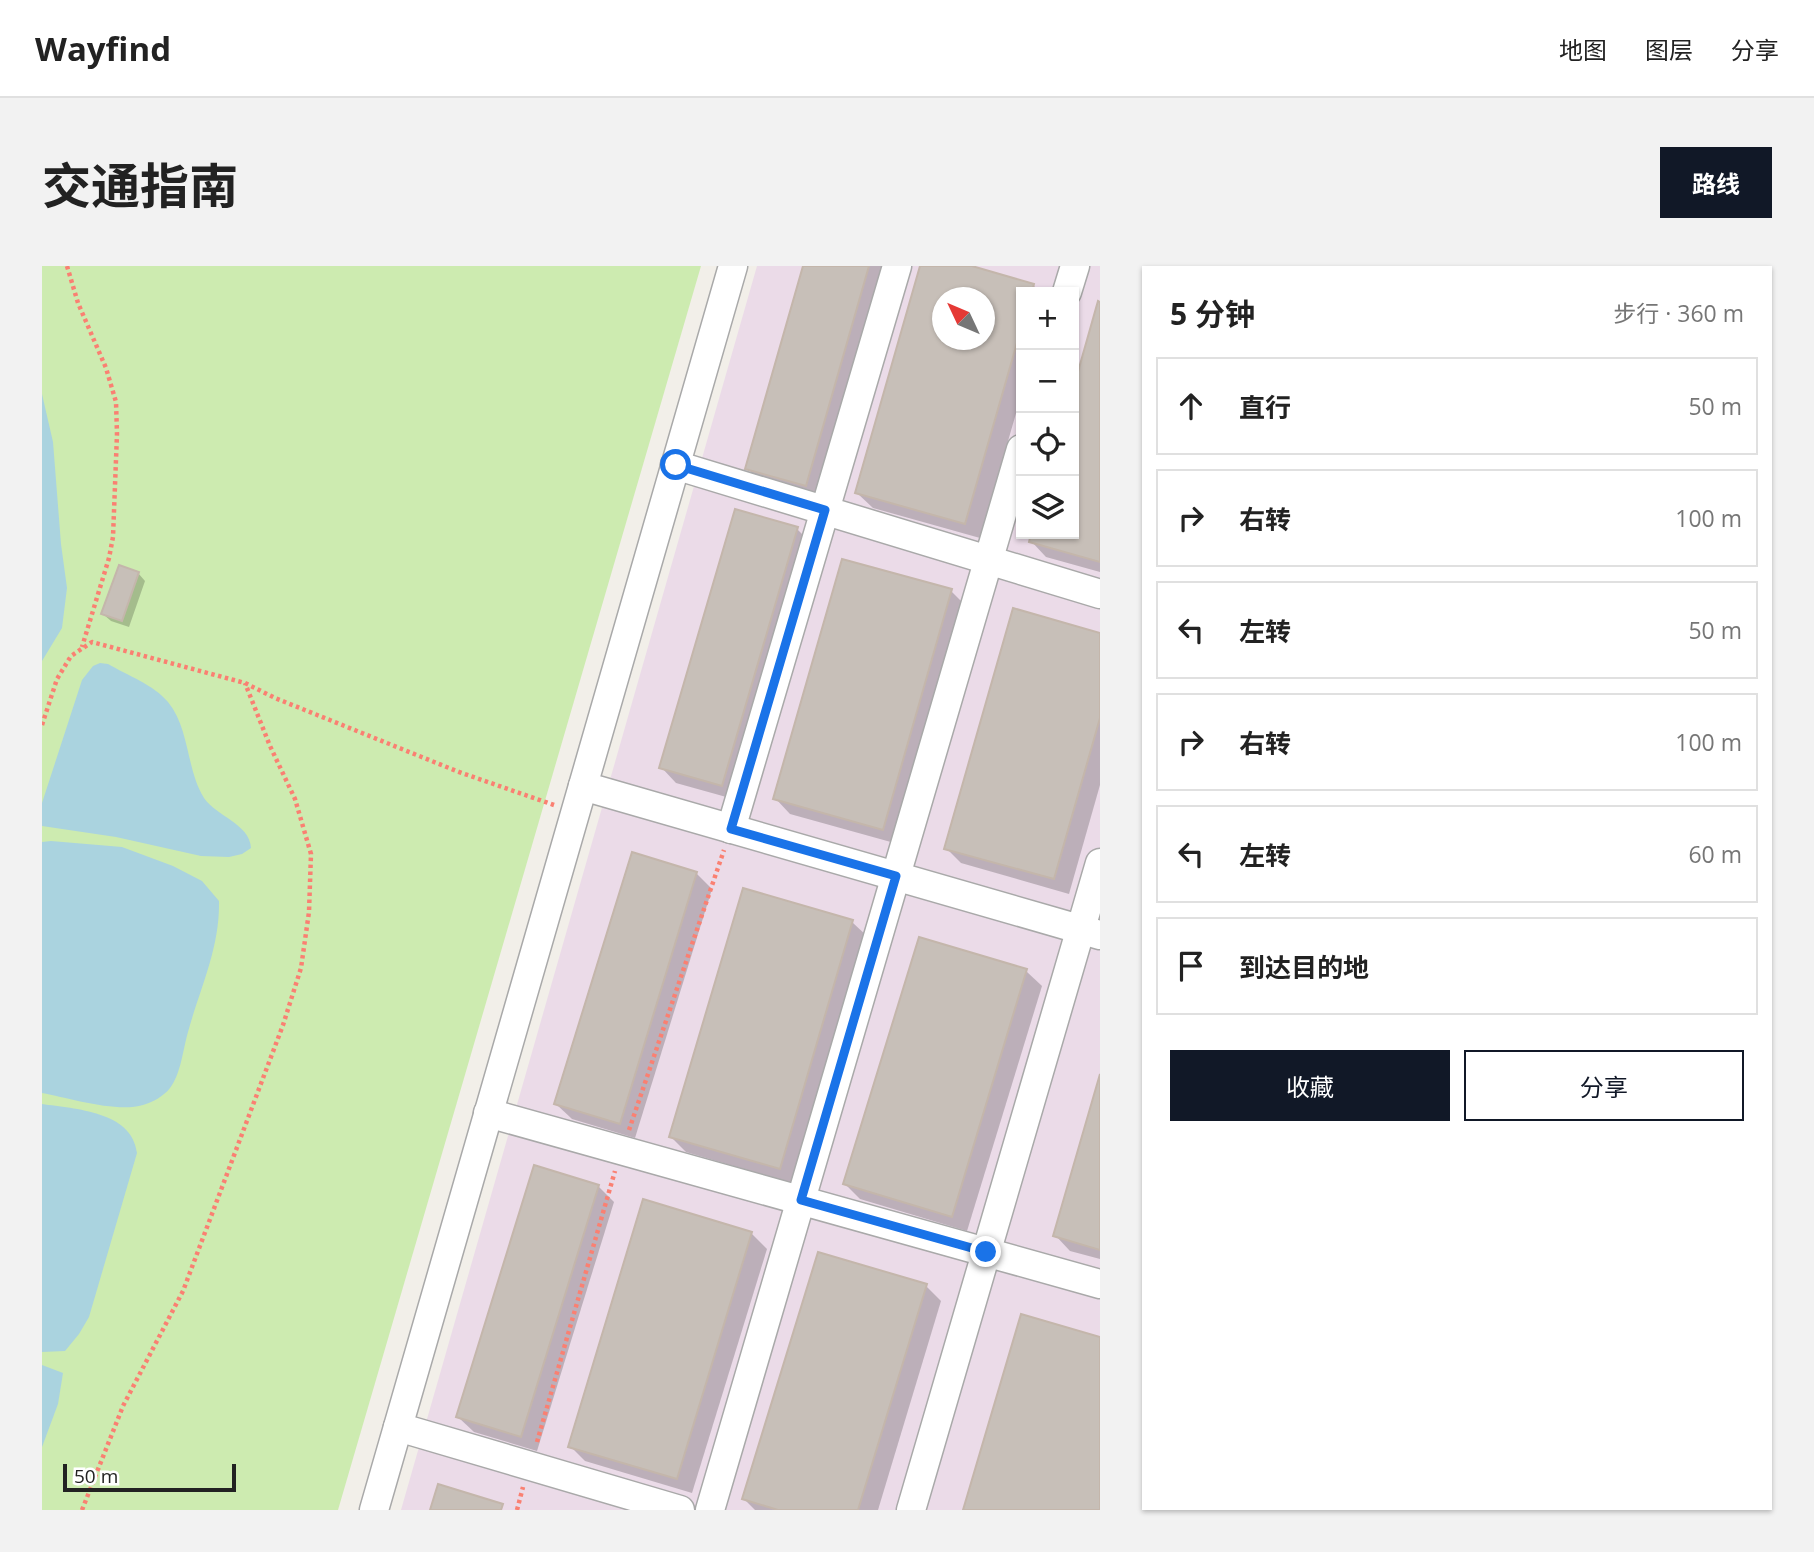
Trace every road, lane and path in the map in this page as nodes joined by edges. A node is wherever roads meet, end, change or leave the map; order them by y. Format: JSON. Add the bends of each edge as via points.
{"nodes":[{"id":1,"x":67,"y":266,"type":"edge"},
{"id":2,"x":733,"y":266,"type":"edge"},
{"id":3,"x":897,"y":266,"type":"edge"},
{"id":4,"x":1075,"y":266,"type":"edge"},
{"id":5,"x":1069,"y":287,"type":"edge"},
{"id":6,"x":676,"y":465,"type":"junction"},
{"id":7,"x":1016,"y":466,"type":"edge"},
{"id":8,"x":825,"y":510,"type":"junction"},
{"id":9,"x":989,"y":560,"type":"junction"},
{"id":10,"x":1100,"y":594,"type":"edge"},
{"id":11,"x":81,"y":649,"type":"junction"},
{"id":12,"x":245,"y":683,"type":"junction"},
{"id":13,"x":42,"y":725,"type":"edge"},
{"id":14,"x":579,"y":799,"type":"junction"},
{"id":15,"x":731,"y":829,"type":"junction"},
{"id":16,"x":1100,"y":863,"type":"edge"},
{"id":17,"x":896,"y":876,"type":"junction"},
{"id":18,"x":1090,"y":932,"type":"edge"},
{"id":19,"x":488,"y":1113,"type":"junction"},
{"id":20,"x":801,"y":1200,"type":"junction"},
{"id":21,"x":986,"y":1252,"type":"junction"},
{"id":22,"x":1100,"y":1284,"type":"edge"},
{"id":23,"x":398,"y":1427,"type":"junction"},
{"id":24,"x":82,"y":1510,"type":"edge"},
{"id":25,"x":374,"y":1510,"type":"edge"},
{"id":26,"x":680,"y":1510,"type":"edge"},
{"id":27,"x":710,"y":1510,"type":"edge"},
{"id":28,"x":911,"y":1510,"type":"edge"}],
"edges":[{"from":1,"to":11,"type":"path","via":[[106,368],[117,423],[113,537]]},
{"from":2,"to":6,"type":"street"},
{"from":3,"to":8,"type":"street"},
{"from":4,"to":5,"type":"street"},
{"from":6,"to":8,"type":"street"},
{"from":6,"to":14,"type":"street"},
{"from":7,"to":9,"type":"street"},
{"from":8,"to":9,"type":"street"},
{"from":8,"to":15,"type":"street"},
{"from":9,"to":10,"type":"street"},
{"from":9,"to":17,"type":"street"},
{"from":11,"to":12,"type":"path","via":[[92,642]]},
{"from":11,"to":13,"type":"path","via":[[57,679]]},
{"from":12,"to":14,"type":"path","via":[[459,772]]},
{"from":12,"to":24,"type":"path","via":[[295,799],[311,854],[301,968],[183,1291],[123,1406]]},
{"from":14,"to":15,"type":"street"},
{"from":14,"to":19,"type":"street"},
{"from":15,"to":17,"type":"street"},
{"from":16,"to":18,"type":"street"},
{"from":17,"to":18,"type":"street"},
{"from":17,"to":20,"type":"street"},
{"from":18,"to":21,"type":"street"},
{"from":19,"to":20,"type":"street"},
{"from":19,"to":23,"type":"street"},
{"from":20,"to":21,"type":"street"},
{"from":20,"to":27,"type":"street"},
{"from":21,"to":22,"type":"street"},
{"from":21,"to":28,"type":"street"},
{"from":23,"to":25,"type":"street"},
{"from":23,"to":26,"type":"street"}]}
